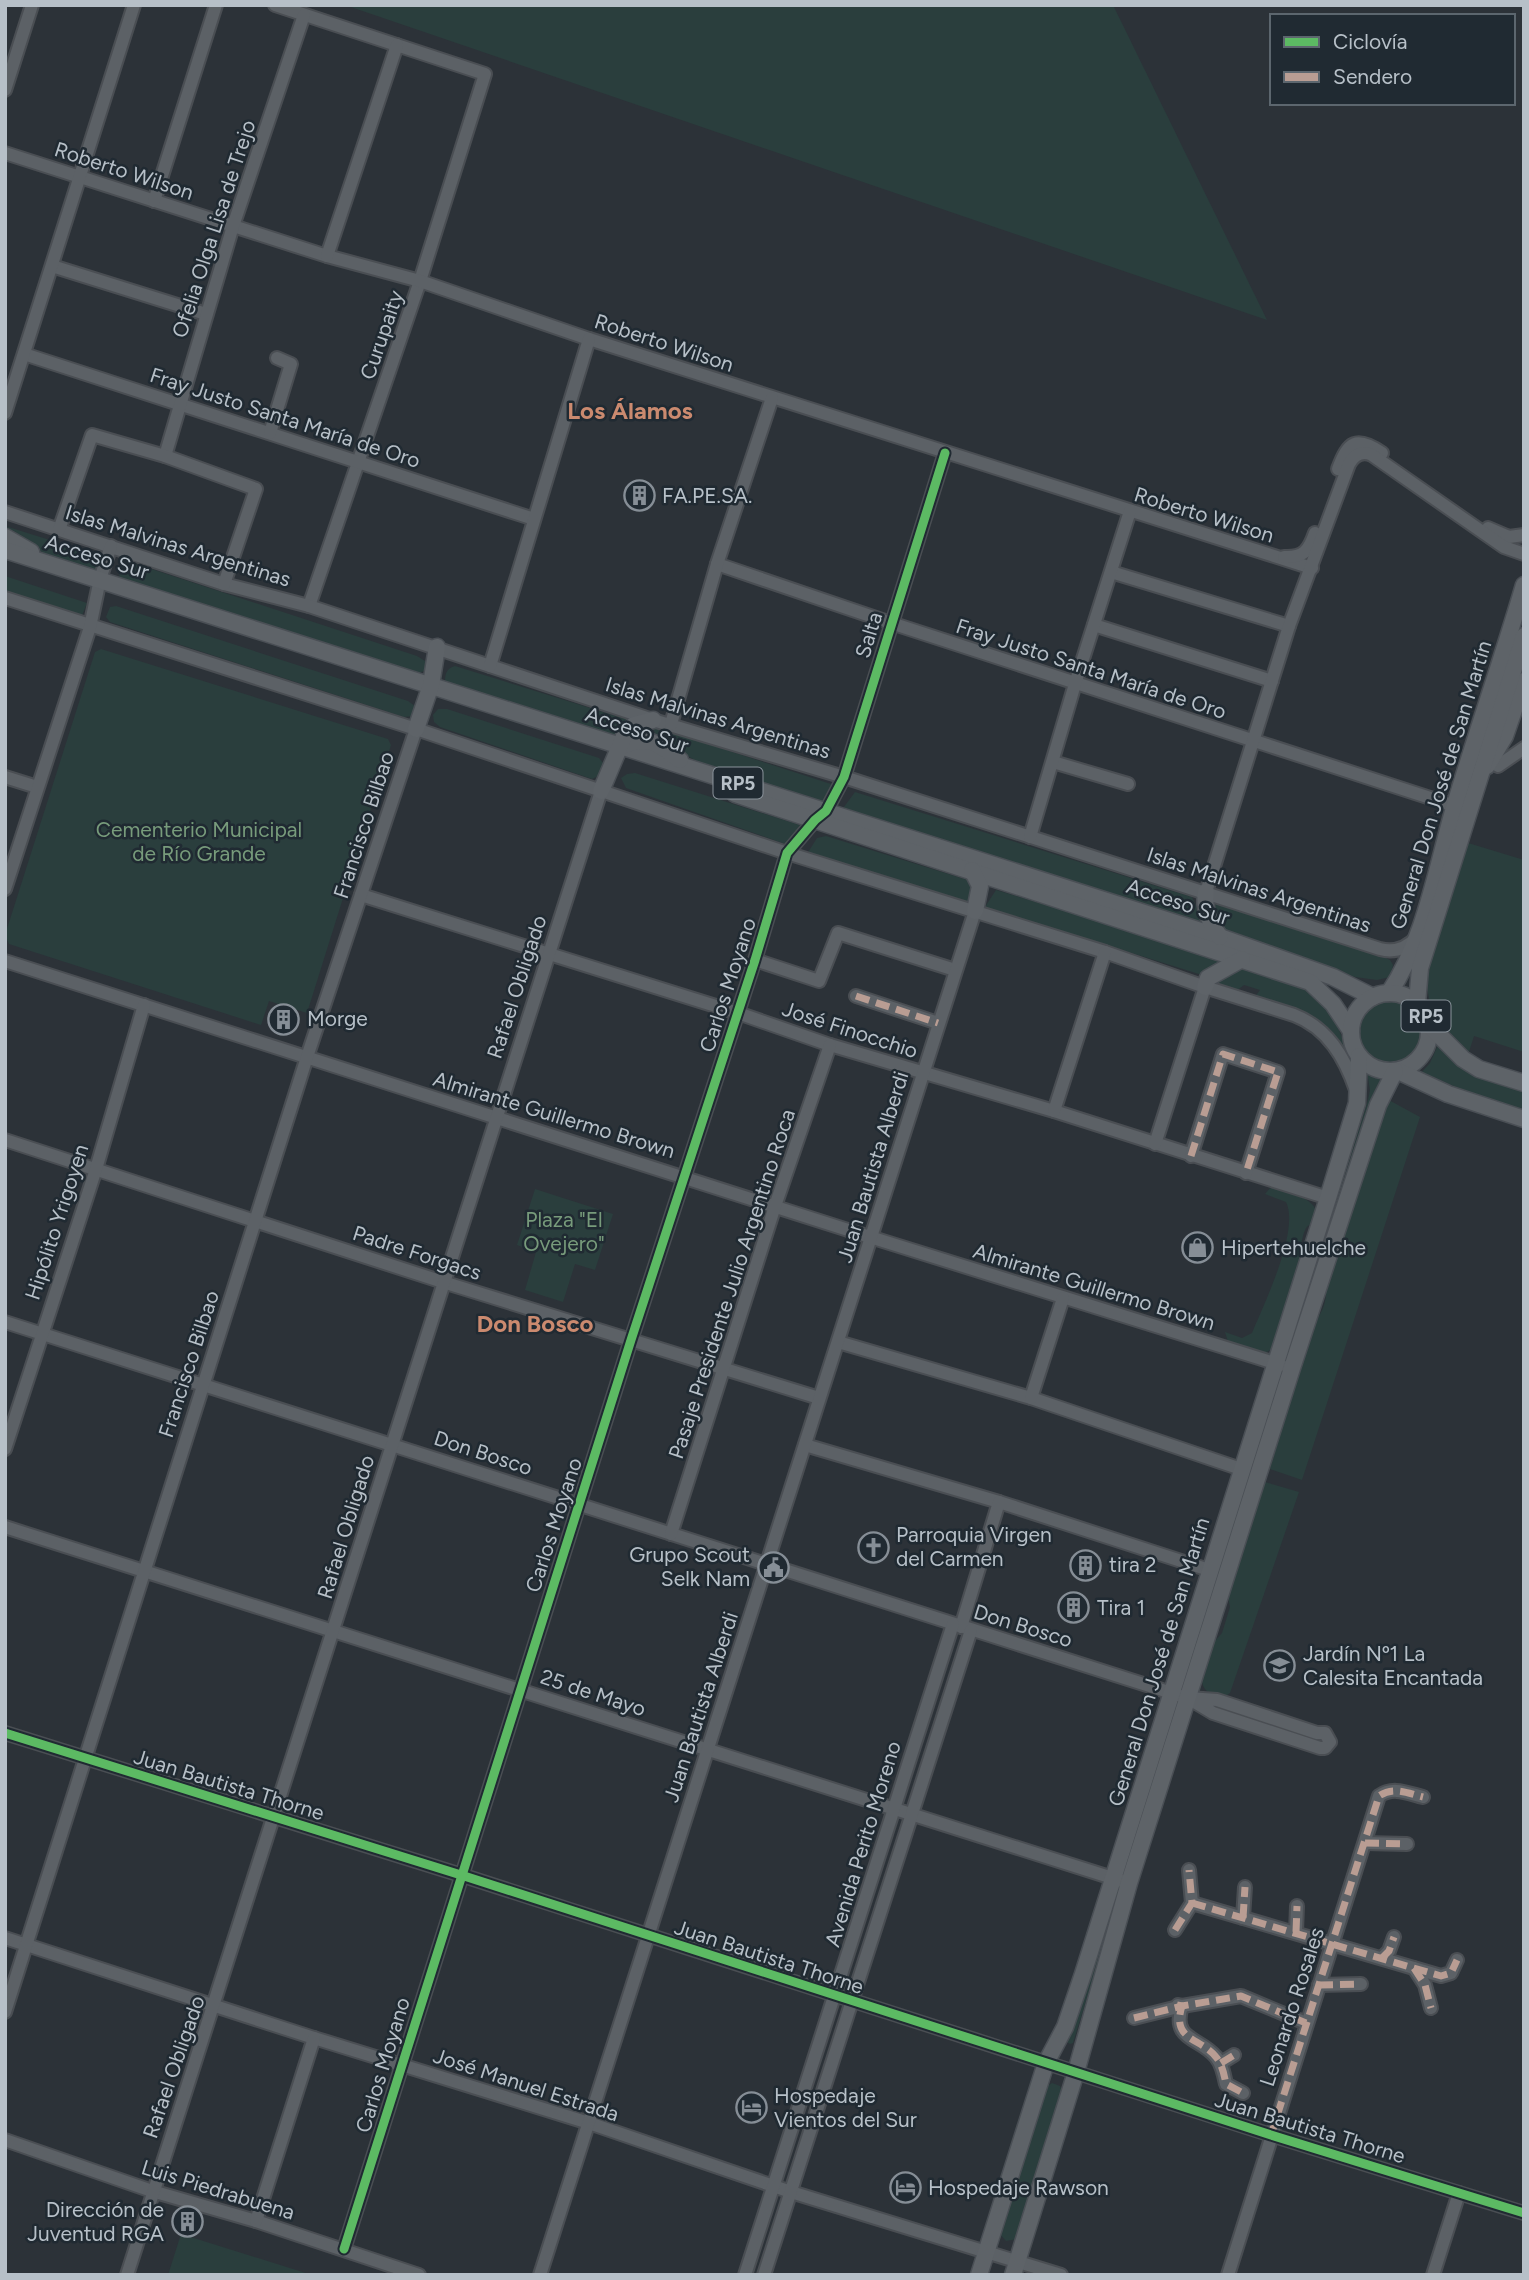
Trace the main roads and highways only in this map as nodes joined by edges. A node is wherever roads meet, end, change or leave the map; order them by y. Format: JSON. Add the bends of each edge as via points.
{"nodes":[{"id":1,"x":5,"y":537,"type":"edge"},
{"id":2,"x":5,"y":550,"type":"edge"},
{"id":3,"x":5,"y":561,"type":"edge"},
{"id":4,"x":43,"y":562,"type":"junction"},
{"id":5,"x":98,"y":585,"type":"junction"},
{"id":6,"x":1524,"y":585,"type":"edge"},
{"id":7,"x":1520,"y":638,"type":"edge"},
{"id":8,"x":437,"y":648,"type":"road end"},
{"id":9,"x":1524,"y":681,"type":"edge"},
{"id":10,"x":429,"y":690,"type":"junction"},
{"id":11,"x":653,"y":720,"type":"road end"},
{"id":12,"x":416,"y":729,"type":"road end"},
{"id":13,"x":618,"y":751,"type":"junction"},
{"id":14,"x":1477,"y":783,"type":"junction"},
{"id":15,"x":601,"y":791,"type":"road end"},
{"id":16,"x":820,"y":815,"type":"junction"},
{"id":17,"x":972,"y":870,"type":"junction"},
{"id":18,"x":1206,"y":892,"type":"road end"},
{"id":19,"x":975,"y":911,"type":"road end"},
{"id":20,"x":1220,"y":937,"type":"junction"},
{"id":21,"x":1242,"y":959,"type":"junction"},
{"id":22,"x":1205,"y":987,"type":"road end"},
{"id":23,"x":1389,"y":993,"type":"junction"},
{"id":24,"x":1373,"y":997,"type":"junction"},
{"id":25,"x":1417,"y":1003,"type":"junction"},
{"id":26,"x":1429,"y":1026,"type":"junction"},
{"id":27,"x":1351,"y":1031,"type":"junction"},
{"id":28,"x":1359,"y":1056,"type":"junction"},
{"id":29,"x":1397,"y":1071,"type":"junction"},
{"id":30,"x":1524,"y":1083,"type":"edge"},
{"id":31,"x":1524,"y":1119,"type":"edge"},
{"id":32,"x":1015,"y":2268,"type":"edge"},
{"id":33,"x":979,"y":2275,"type":"edge"}],
"edges":[{"from":1,"to":4,"type":"main road"},
{"from":2,"to":4,"type":"main road","name":"Acceso Sur","number":"RP5"},
{"from":3,"to":5,"type":"main road","name":"Acceso Sur","number":"RP5"},
{"from":4,"to":5,"type":"main road","name":"Acceso Sur","number":"RP5"},
{"from":5,"to":10,"type":"main road","name":"Acceso Sur","number":"RP5"},
{"from":6,"to":7,"type":"main road","name":"General Don José de San Martín"},
{"from":7,"to":14,"type":"main road","name":"General Don José de San Martín"},
{"from":7,"to":23,"type":"main road","name":"General Don José de San Martín","via":[[1455,806],[1417,936]]},
{"from":8,"to":10,"type":"main road"},
{"from":9,"to":14,"type":"main road","via":[[1505,736]]},
{"from":10,"to":12,"type":"main road"},
{"from":10,"to":13,"type":"main road","name":"Acceso Sur","number":"RP5"},
{"from":11,"to":13,"type":"main road","via":[[634,725]]},
{"from":13,"to":15,"type":"main road"},
{"from":13,"to":16,"type":"main road","name":"Acceso Sur","number":"RP5"},
{"from":13,"to":16,"type":"main road","name":"Acceso Sur","number":"RP5","via":[[691,769]]},
{"from":14,"to":25,"type":"main road","name":"General Don José de San Martín","via":[[1420,968]]},
{"from":16,"to":17,"type":"main road","name":"Acceso Sur","number":"RP5"},
{"from":16,"to":20,"type":"main road","name":"Acceso Sur","number":"RP5"},
{"from":17,"to":19,"type":"main road","via":[[980,886]]},
{"from":17,"to":21,"type":"main road","name":"Acceso Sur","number":"RP5"},
{"from":18,"to":20,"type":"main road","via":[[1208,915]]},
{"from":20,"to":24,"type":"main road","name":"Acceso Sur","number":"RP5","via":[[1333,977]]},
{"from":21,"to":22,"type":"main road","via":[[1208,978]]},
{"from":21,"to":27,"type":"main road","name":"Acceso Sur","number":"RP5","via":[[1310,982],[1333,1004]]},
{"from":23,"to":24,"type":"main road","number":"RP5"},
{"from":23,"to":25,"type":"main road","number":"RP5"},
{"from":24,"to":27,"type":"main road","number":"RP5","via":[[1357,1011]]},
{"from":25,"to":26,"type":"main road","number":"RP5"},
{"from":26,"to":29,"type":"main road","number":"RP5","via":[[1426,1049],[1419,1059]]},
{"from":26,"to":30,"type":"main road","number":"RP5","via":[[1479,1069]]},
{"from":27,"to":28,"type":"main road","number":"RP5"},
{"from":28,"to":29,"type":"main road","via":[[1377,1069]]},
{"from":28,"to":33,"type":"main road","name":"General Don José de San Martín","via":[[1357,1103],[1328,1198],[1065,2026],[1046,2063]]},
{"from":29,"to":31,"type":"main road"},
{"from":29,"to":32,"type":"main road","name":"General Don José de San Martín","via":[[1378,1105],[1292,1368],[1129,1883]]}]}
